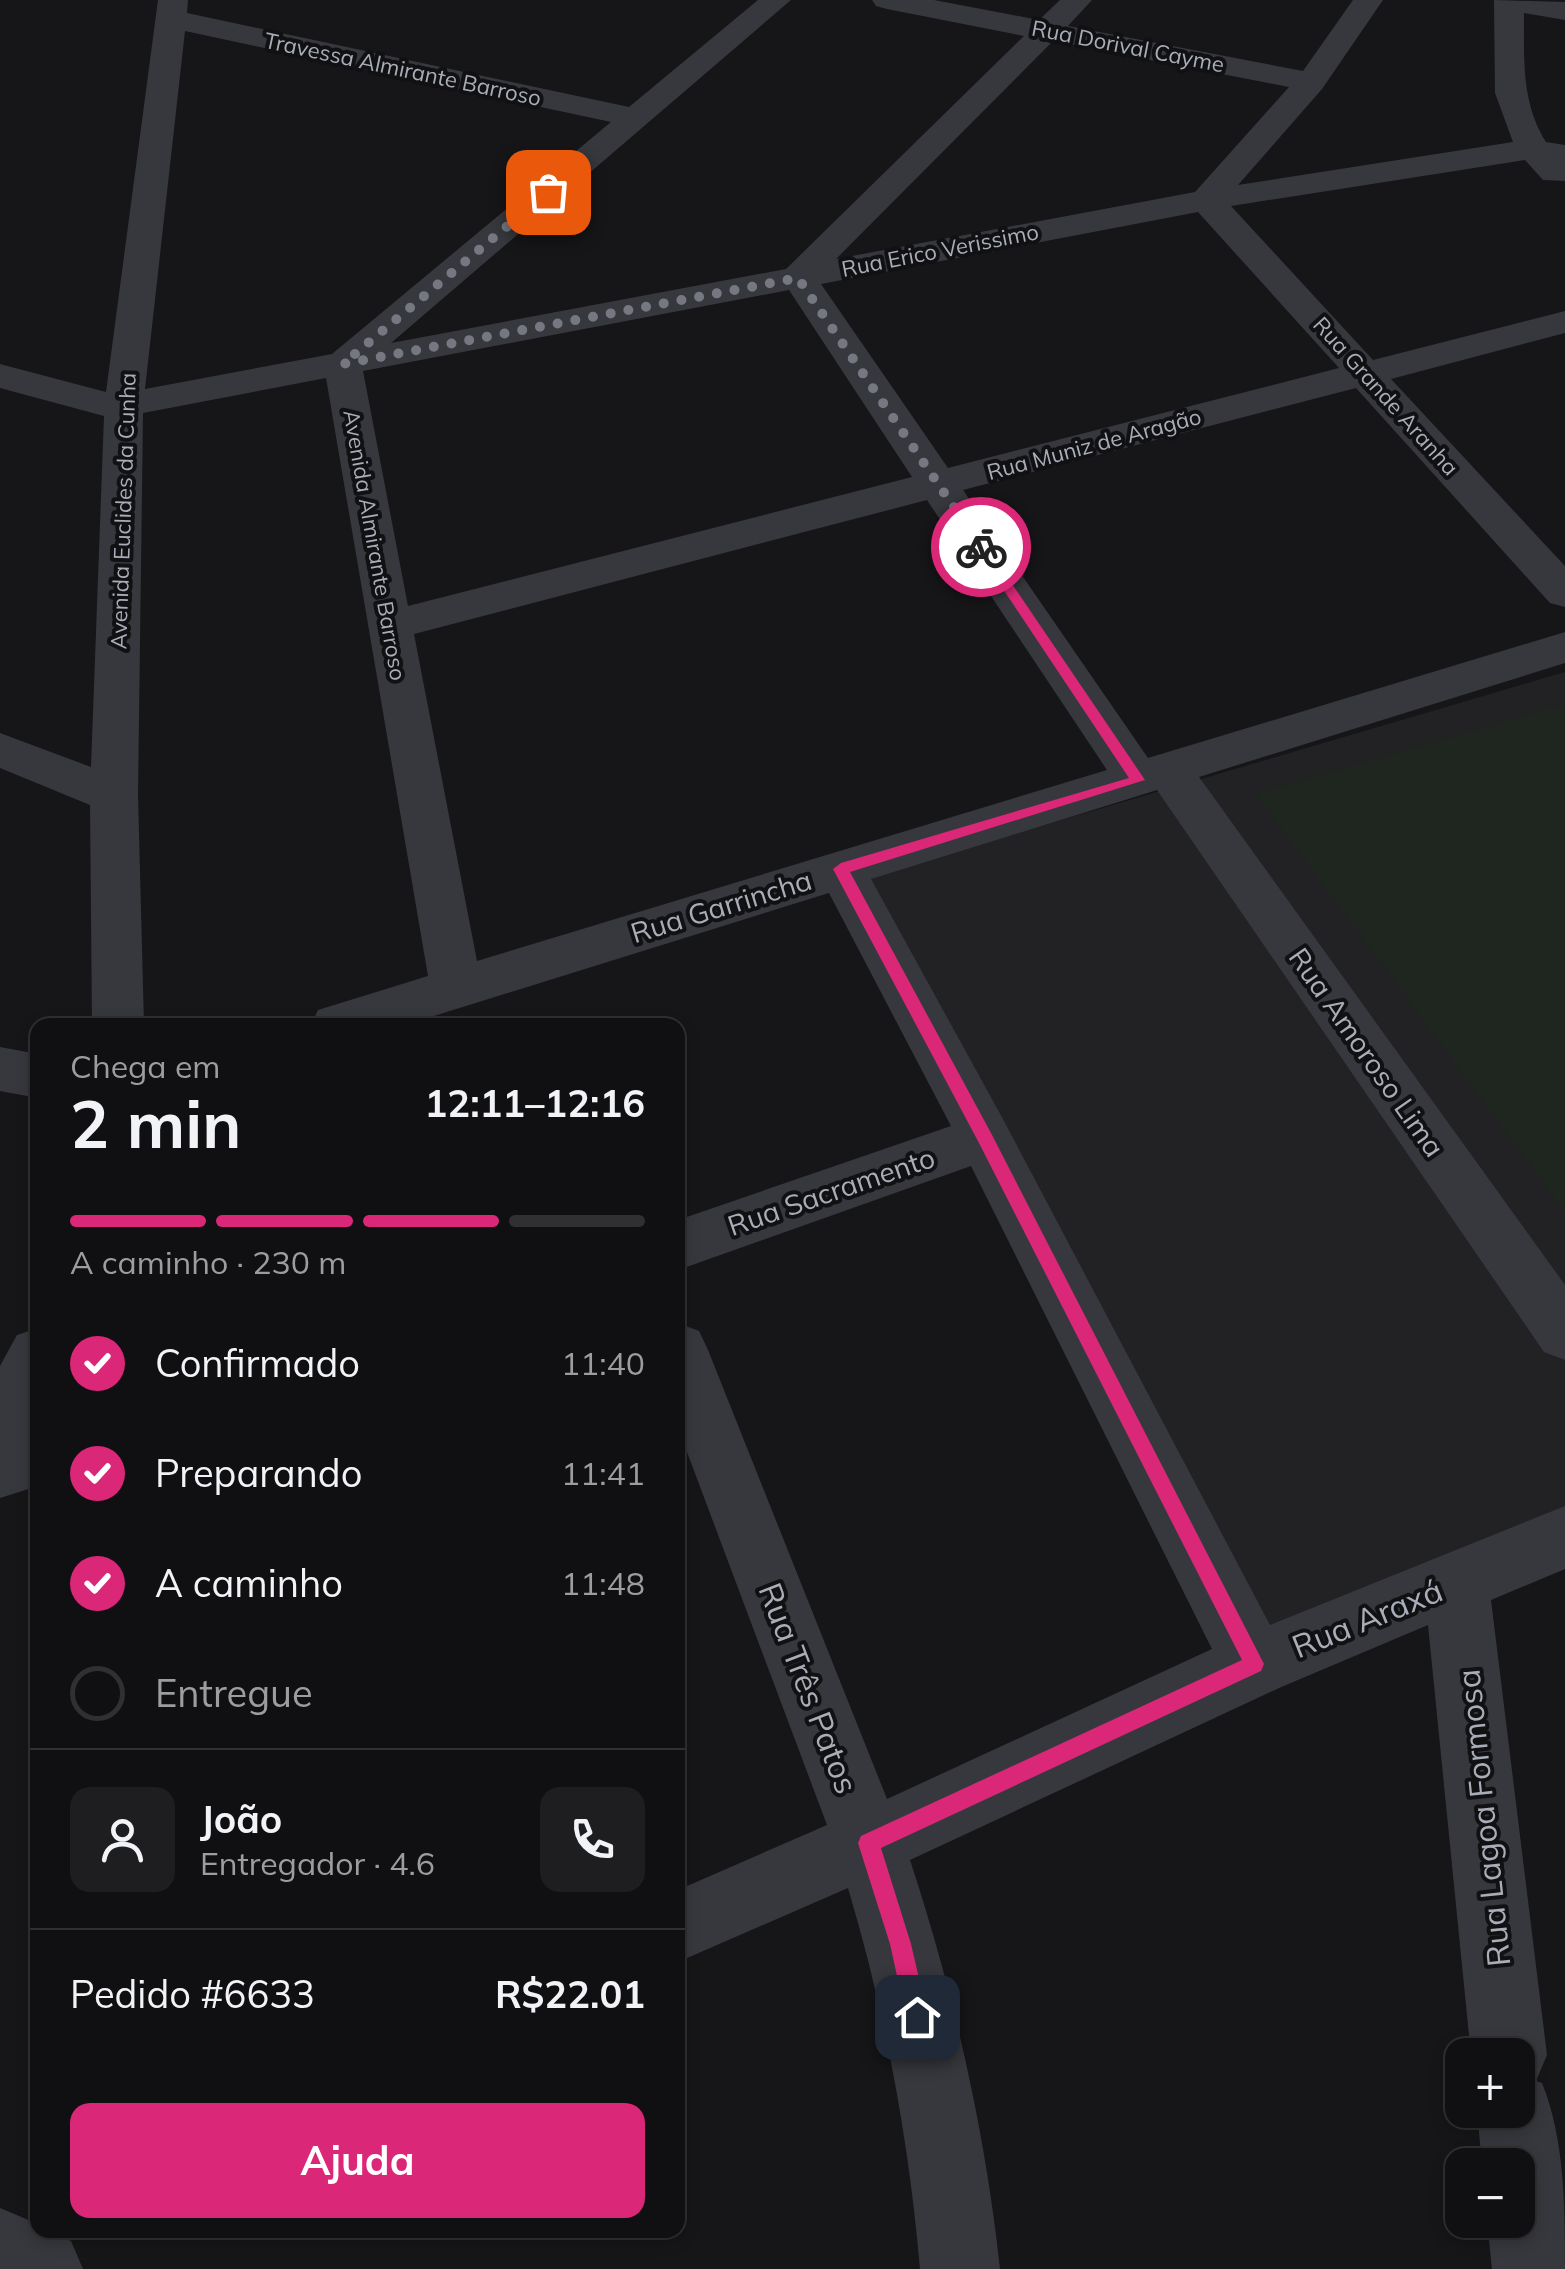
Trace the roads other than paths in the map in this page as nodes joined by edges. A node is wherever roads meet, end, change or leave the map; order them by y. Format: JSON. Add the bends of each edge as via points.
{"nodes":[{"id":1,"x":776,"y":0,"type":"edge"},
{"id":2,"x":886,"y":0,"type":"edge"},
{"id":3,"x":1076,"y":0,"type":"edge"},
{"id":4,"x":1368,"y":0,"type":"edge"},
{"id":5,"x":1509,"y":1,"type":"edge"},
{"id":6,"x":172,"y":10,"type":"edge"},
{"id":7,"x":1565,"y":11,"type":"edge"},
{"id":8,"x":1047,"y":31,"type":"junction"},
{"id":9,"x":1311,"y":82,"type":"junction"},
{"id":10,"x":636,"y":118,"type":"junction"},
{"id":11,"x":1548,"y":152,"type":"edge"},
{"id":12,"x":1565,"y":182,"type":"edge"},
{"id":13,"x":1206,"y":200,"type":"junction"},
{"id":14,"x":798,"y":278,"type":"junction"},
{"id":15,"x":1565,"y":322,"type":"edge"},
{"id":16,"x":343,"y":364,"type":"junction"},
{"id":17,"x":1365,"y":374,"type":"junction"},
{"id":18,"x":0,"y":376,"type":"edge"},
{"id":19,"x":124,"y":404,"type":"junction"},
{"id":20,"x":938,"y":484,"type":"junction"},
{"id":21,"x":1565,"y":593,"type":"edge"},
{"id":22,"x":390,"y":626,"type":"junction"},
{"id":23,"x":1565,"y":647,"type":"edge"},
{"id":24,"x":0,"y":750,"type":"edge"},
{"id":25,"x":1153,"y":775,"type":"junction"},
{"id":26,"x":114,"y":795,"type":"junction"},
{"id":27,"x":841,"y":869,"type":"junction"},
{"id":28,"x":456,"y":988,"type":"junction"},
{"id":29,"x":118,"y":1018,"type":"edge"},
{"id":30,"x":360,"y":1018,"type":"edge"},
{"id":31,"x":0,"y":1069,"type":"edge"},
{"id":32,"x":30,"y":1075,"type":"edge"},
{"id":33,"x":985,"y":1138,"type":"junction"},
{"id":34,"x":685,"y":1242,"type":"edge"},
{"id":35,"x":1565,"y":1333,"type":"edge"},
{"id":36,"x":685,"y":1368,"type":"edge"},
{"id":37,"x":30,"y":1371,"type":"edge"},
{"id":38,"x":0,"y":1425,"type":"edge"},
{"id":39,"x":30,"y":1459,"type":"edge"},
{"id":40,"x":0,"y":1468,"type":"edge"},
{"id":41,"x":1565,"y":1537,"type":"edge"},
{"id":42,"x":1456,"y":1582,"type":"junction"},
{"id":43,"x":1254,"y":1664,"type":"junction"},
{"id":44,"x":868,"y":1843,"type":"junction"},
{"id":45,"x":685,"y":1923,"type":"edge"},
{"id":46,"x":1506,"y":2038,"type":"edge"},
{"id":47,"x":1516,"y":2128,"type":"edge"},
{"id":48,"x":30,"y":2234,"type":"edge"},
{"id":49,"x":0,"y":2248,"type":"edge"},
{"id":50,"x":43,"y":2269,"type":"edge"},
{"id":51,"x":960,"y":2269,"type":"edge"},
{"id":52,"x":1532,"y":2269,"type":"edge"}],
"edges":[{"from":1,"to":10,"type":"street"},
{"from":2,"to":8,"type":"street","name":"Rua Dorival Cayme"},
{"from":3,"to":8,"type":"street"},
{"from":4,"to":9,"type":"street"},
{"from":5,"to":7,"type":"street"},
{"from":5,"to":11,"type":"street","via":[[1512,99]]},
{"from":6,"to":10,"type":"street","name":"Travessa Almirante Barroso"},
{"from":6,"to":19,"type":"street","name":"Avenida Euclides da Cunha"},
{"from":8,"to":9,"type":"street","name":"Rua Dorival Cayme"},
{"from":8,"to":14,"type":"street"},
{"from":9,"to":13,"type":"street"},
{"from":10,"to":16,"type":"street"},
{"from":11,"to":12,"type":"street"},
{"from":11,"to":13,"type":"street","name":"Rua Erico Verissimo"},
{"from":13,"to":14,"type":"street","name":"Rua Erico Verissimo"},
{"from":13,"to":17,"type":"street","name":"Rua Grande Aranha"},
{"from":14,"to":16,"type":"street","name":"Rua Erico Verissimo"},
{"from":14,"to":20,"type":"street","name":"Rua Amoroso Lima"},
{"from":15,"to":17,"type":"street","name":"Rua Muniz de Aragão"},
{"from":16,"to":19,"type":"street","name":"Rua Erico Verissimo"},
{"from":16,"to":22,"type":"street","name":"Avenida Almirante Barroso"},
{"from":17,"to":20,"type":"street","name":"Rua Muniz de Aragão"},
{"from":17,"to":21,"type":"street","name":"Rua Grande Aranha"},
{"from":18,"to":19,"type":"street","name":"Rua Erico Verissimo","via":[[90,403]]},
{"from":19,"to":26,"type":"street","name":"Avenida Euclides da Cunha"},
{"from":20,"to":22,"type":"street","name":"Rua Muniz de Aragão"},
{"from":20,"to":25,"type":"street","name":"Rua Amoroso Lima"},
{"from":22,"to":28,"type":"street","name":"Avenida Almirante Barroso"},
{"from":23,"to":25,"type":"street","name":"Rua Garrincha"},
{"from":24,"to":26,"type":"street"},
{"from":25,"to":27,"type":"street","name":"Rua Garrincha"},
{"from":25,"to":35,"type":"street","name":"Rua Amoroso Lima"},
{"from":26,"to":29,"type":"street","name":"Avenida Euclides da Cunha"},
{"from":27,"to":28,"type":"street","name":"Rua Garrincha"},
{"from":27,"to":33,"type":"street"},
{"from":28,"to":30,"type":"street","name":"Rua Garrincha"},
{"from":31,"to":32,"type":"street"},
{"from":33,"to":34,"type":"street","name":"Rua Sacramento"},
{"from":33,"to":43,"type":"street"},
{"from":36,"to":44,"type":"street","name":"Rua Três Patos"},
{"from":37,"to":38,"type":"street"},
{"from":39,"to":40,"type":"street"},
{"from":41,"to":42,"type":"street","name":"Rua Araxá"},
{"from":42,"to":43,"type":"street","name":"Rua Araxá"},
{"from":42,"to":46,"type":"street","name":"Rua Lagoa Formosa"},
{"from":43,"to":44,"type":"street","name":"Rua Araxá"},
{"from":44,"to":45,"type":"street","name":"Rua Araxá"},
{"from":44,"to":51,"type":"street","name":"Rua Três Patos","via":[[901,1944],[950,2164]]},
{"from":47,"to":52,"type":"street"},
{"from":48,"to":49,"type":"street"},
{"from":49,"to":50,"type":"street"}]}
